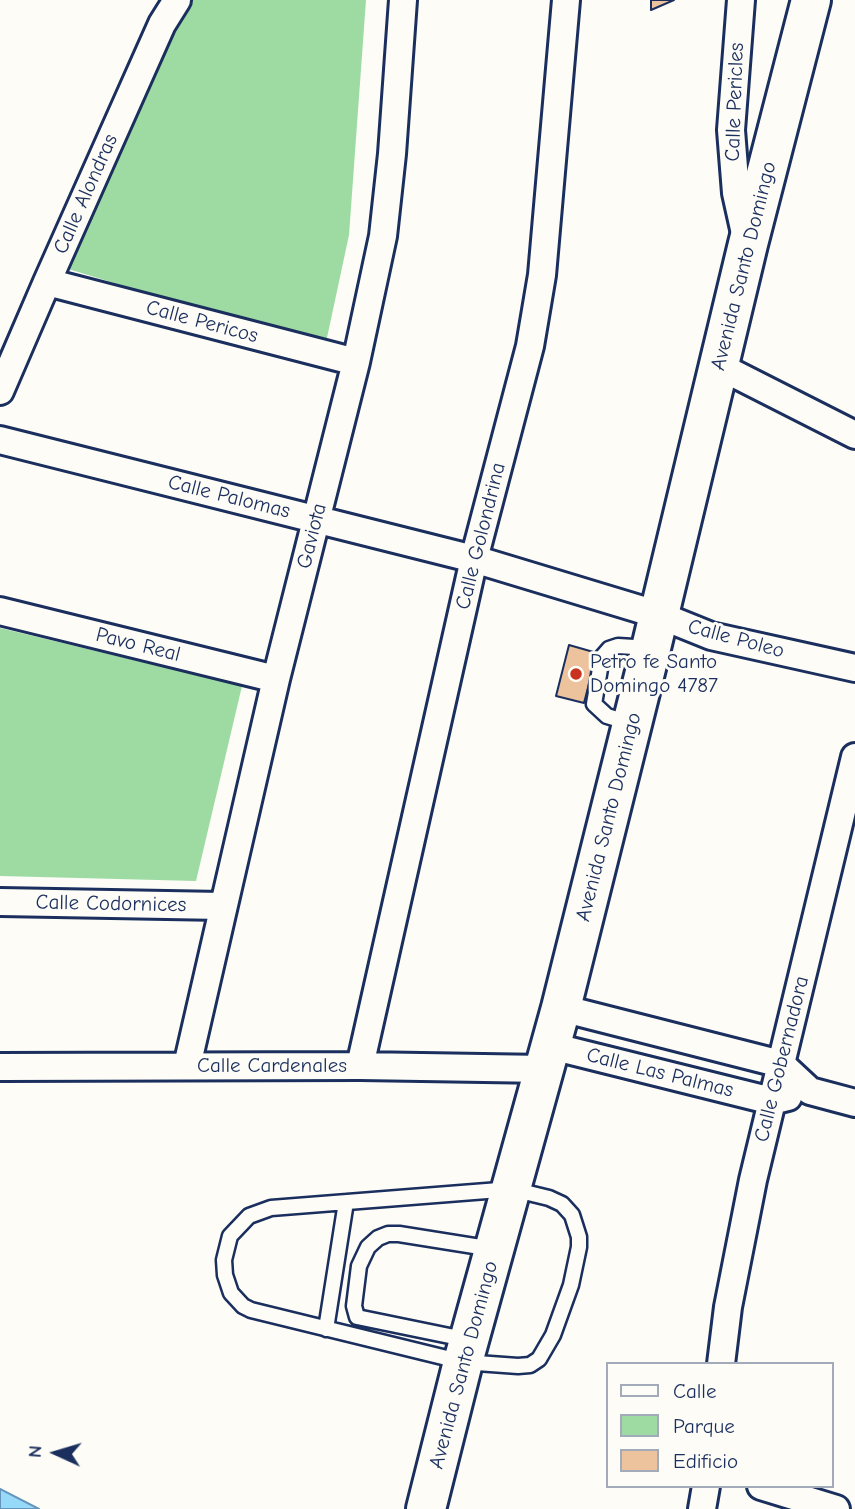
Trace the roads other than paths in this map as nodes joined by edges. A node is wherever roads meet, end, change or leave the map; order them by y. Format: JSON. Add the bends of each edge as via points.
{"nodes":[{"id":1,"x":177,"y":0,"type":"edge"},
{"id":2,"x":403,"y":0,"type":"edge"},
{"id":3,"x":566,"y":0,"type":"edge"},
{"id":4,"x":741,"y":0,"type":"edge"},
{"id":5,"x":811,"y":0,"type":"edge"},
{"id":6,"x":748,"y":244,"type":"junction"},
{"id":7,"x":47,"y":282,"type":"junction"},
{"id":8,"x":356,"y":362,"type":"junction"},
{"id":9,"x":719,"y":366,"type":"junction"},
{"id":10,"x":0,"y":391,"type":"edge"},
{"id":11,"x":855,"y":435,"type":"edge"},
{"id":12,"x":0,"y":440,"type":"edge"},
{"id":13,"x":316,"y":519,"type":"junction"},
{"id":14,"x":474,"y":559,"type":"junction"},
{"id":15,"x":0,"y":611,"type":"edge"},
{"id":16,"x":655,"y":631,"type":"junction"},
{"id":17,"x":855,"y":668,"type":"edge"},
{"id":18,"x":276,"y":679,"type":"junction"},
{"id":19,"x":855,"y":757,"type":"edge"},
{"id":20,"x":0,"y":902,"type":"edge"},
{"id":21,"x":222,"y":906,"type":"junction"},
{"id":22,"x":561,"y":1008,"type":"junction"},
{"id":23,"x":548,"y":1057,"type":"junction"},
{"id":24,"x":781,"y":1063,"type":"junction"},
{"id":25,"x":187,"y":1066,"type":"junction"},
{"id":26,"x":360,"y":1066,"type":"junction"},
{"id":27,"x":0,"y":1067,"type":"edge"},
{"id":28,"x":810,"y":1091,"type":"junction"},
{"id":29,"x":772,"y":1101,"type":"junction"},
{"id":30,"x":855,"y":1104,"type":"edge"},
{"id":31,"x":512,"y":1189,"type":"junction"},
{"id":32,"x":346,"y":1202,"type":"junction"},
{"id":33,"x":495,"y":1250,"type":"junction"},
{"id":34,"x":326,"y":1329,"type":"junction"},
{"id":35,"x":466,"y":1351,"type":"junction"},
{"id":36,"x":721,"y":1362,"type":"edge"},
{"id":37,"x":706,"y":1488,"type":"edge"},
{"id":38,"x":768,"y":1488,"type":"edge"},
{"id":39,"x":426,"y":1509,"type":"edge"},
{"id":40,"x":702,"y":1509,"type":"edge"},
{"id":41,"x":836,"y":1509,"type":"edge"}],
"edges":[{"from":1,"to":7,"type":"street","name":"Calle Alondras","via":[[162,24]]},
{"from":2,"to":8,"type":"street","name":"Gaviota","via":[[383,236]]},
{"from":3,"to":14,"type":"street","name":"Calle Golondrina","via":[[543,261],[530,346]]},
{"from":4,"to":6,"type":"street","name":"Calle Pericles","via":[[731,130],[736,193]]},
{"from":5,"to":6,"type":"main road","name":"Avenida Santo Domingo"},
{"from":6,"to":9,"type":"main road","name":"Avenida Santo Domingo"},
{"from":7,"to":8,"type":"street","name":"Calle Pericos"},
{"from":7,"to":10,"type":"street","name":"Calle Alondras"},
{"from":8,"to":13,"type":"street","name":"Gaviota"},
{"from":9,"to":11,"type":"street"},
{"from":9,"to":16,"type":"main road","name":"Avenida Santo Domingo"},
{"from":12,"to":13,"type":"street","name":"Calle Palomas"},
{"from":13,"to":14,"type":"street","name":"Calle Palomas"},
{"from":13,"to":18,"type":"street","name":"Gaviota"},
{"from":14,"to":16,"type":"street","name":"Calle Palomas"},
{"from":14,"to":26,"type":"street","name":"Calle Golondrina"},
{"from":15,"to":18,"type":"street","name":"Pavo Real"},
{"from":16,"to":17,"type":"street","name":"Calle Poleo","via":[[711,636]]},
{"from":16,"to":22,"type":"main road","name":"Avenida Santo Domingo"},
{"from":18,"to":21,"type":"street","name":"Gaviota"},
{"from":19,"to":24,"type":"street","name":"Calle Gobernadora"},
{"from":20,"to":21,"type":"street","name":"Calle Codornices"},
{"from":21,"to":25,"type":"street","name":"Gaviota"},
{"from":22,"to":23,"type":"main road","name":"Avenida Santo Domingo"},
{"from":22,"to":24,"type":"street","name":"Calle Las Palmas"},
{"from":23,"to":26,"type":"street","name":"Calle Cardenales"},
{"from":23,"to":29,"type":"street","name":"Calle Las Palmas"},
{"from":23,"to":31,"type":"main road","name":"Avenida Santo Domingo"},
{"from":24,"to":28,"type":"street","name":"Calle Las Palmas"},
{"from":24,"to":29,"type":"street","name":"Calle Gobernadora"},
{"from":25,"to":26,"type":"street","name":"Calle Cardenales"},
{"from":25,"to":27,"type":"street","name":"Calle Cardenales"},
{"from":28,"to":29,"type":"street","name":"Calle Las Palmas"},
{"from":28,"to":30,"type":"street","name":"Calle Las Palmas"},
{"from":29,"to":36,"type":"street","name":"Calle Gobernadora","via":[[745,1218]]},
{"from":31,"to":32,"type":"lane"},
{"from":31,"to":33,"type":"main road","name":"Avenida Santo Domingo"},
{"from":31,"to":35,"type":"lane","via":[[549,1198],[572,1215],[579,1247],[571,1285],[553,1335],[530,1365],[518,1366]]},
{"from":32,"to":34,"type":"lane"},
{"from":32,"to":34,"type":"lane","via":[[271,1209],[249,1216],[230,1236],[224,1261],[231,1293],[243,1306]]},
{"from":33,"to":35,"type":"main road","name":"Avenida Santo Domingo"},
{"from":33,"to":35,"type":"lane","via":[[388,1234],[368,1247],[359,1266],[357,1317]]},
{"from":34,"to":35,"type":"lane"},
{"from":35,"to":39,"type":"main road","name":"Avenida Santo Domingo"},
{"from":37,"to":40,"type":"street"},
{"from":38,"to":41,"type":"street"}]}
